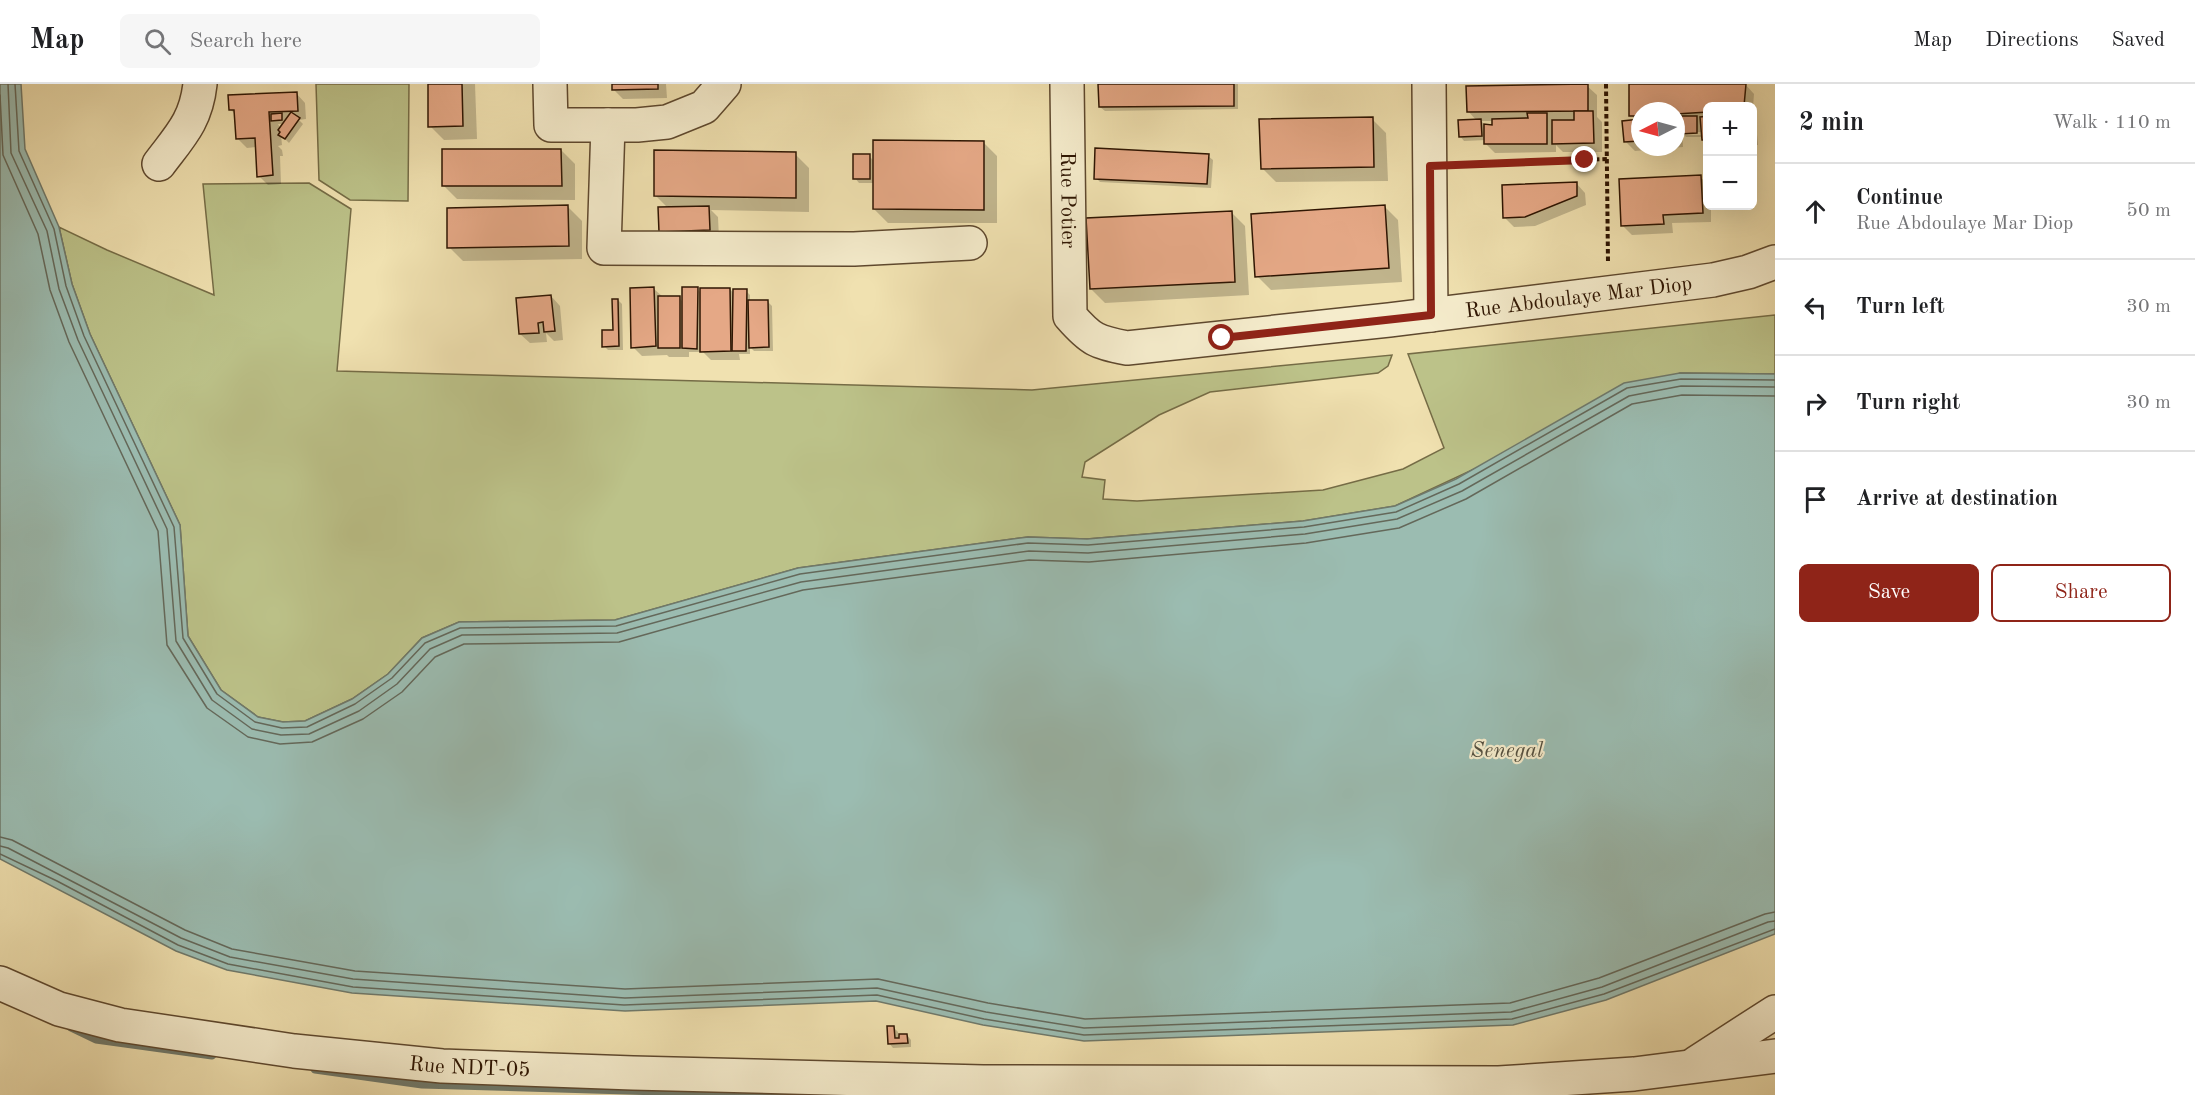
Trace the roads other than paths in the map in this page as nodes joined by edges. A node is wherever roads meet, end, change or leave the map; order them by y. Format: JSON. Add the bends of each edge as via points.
{"nodes":[{"id":1,"x":200,"y":84,"type":"edge"},
{"id":2,"x":550,"y":84,"type":"edge"},
{"id":3,"x":724,"y":84,"type":"edge"},
{"id":4,"x":1066,"y":84,"type":"edge"},
{"id":5,"x":1429,"y":84,"type":"edge"},
{"id":6,"x":608,"y":125,"type":"junction"},
{"id":7,"x":159,"y":164,"type":"dead end"},
{"id":8,"x":970,"y":243,"type":"dead end"},
{"id":9,"x":1775,"y":262,"type":"edge"},
{"id":10,"x":1431,"y":315,"type":"junction"},
{"id":11,"x":1070,"y":316,"type":"joint"},
{"id":12,"x":0,"y":983,"type":"edge"},
{"id":13,"x":1775,"y":1012,"type":"edge"},
{"id":14,"x":1775,"y":1056,"type":"edge"},
{"id":15,"x":1690,"y":1066,"type":"junction"},
{"id":16,"x":633,"y":1084,"type":"edge"}],
"edges":[{"from":1,"to":7,"type":"street","via":[[188,126]]},
{"from":2,"to":6,"type":"street","via":[[551,125]]},
{"from":3,"to":6,"type":"street","via":[[704,107],[667,122]]},
{"from":4,"to":11,"type":"street","name":"Rue Potier"},
{"from":5,"to":10,"type":"street"},
{"from":6,"to":8,"type":"street","via":[[604,248],[854,249]]},
{"from":9,"to":10,"type":"street","name":"Rue Abdoulaye Mar Diop","via":[[1713,280]]},
{"from":10,"to":11,"type":"street","name":"Rue Abdoulaye Mar Diop","via":[[1127,348],[1087,336]]},
{"from":12,"to":16,"type":"street","name":"Rue NDT-05","via":[[59,1009],[120,1025],[294,1051]]},
{"from":13,"to":15,"type":"street"},
{"from":14,"to":15,"type":"street","name":"Rue NDT-05"},
{"from":15,"to":16,"type":"street","name":"Rue NDT-05","via":[[1634,1074],[1499,1083]]}]}
